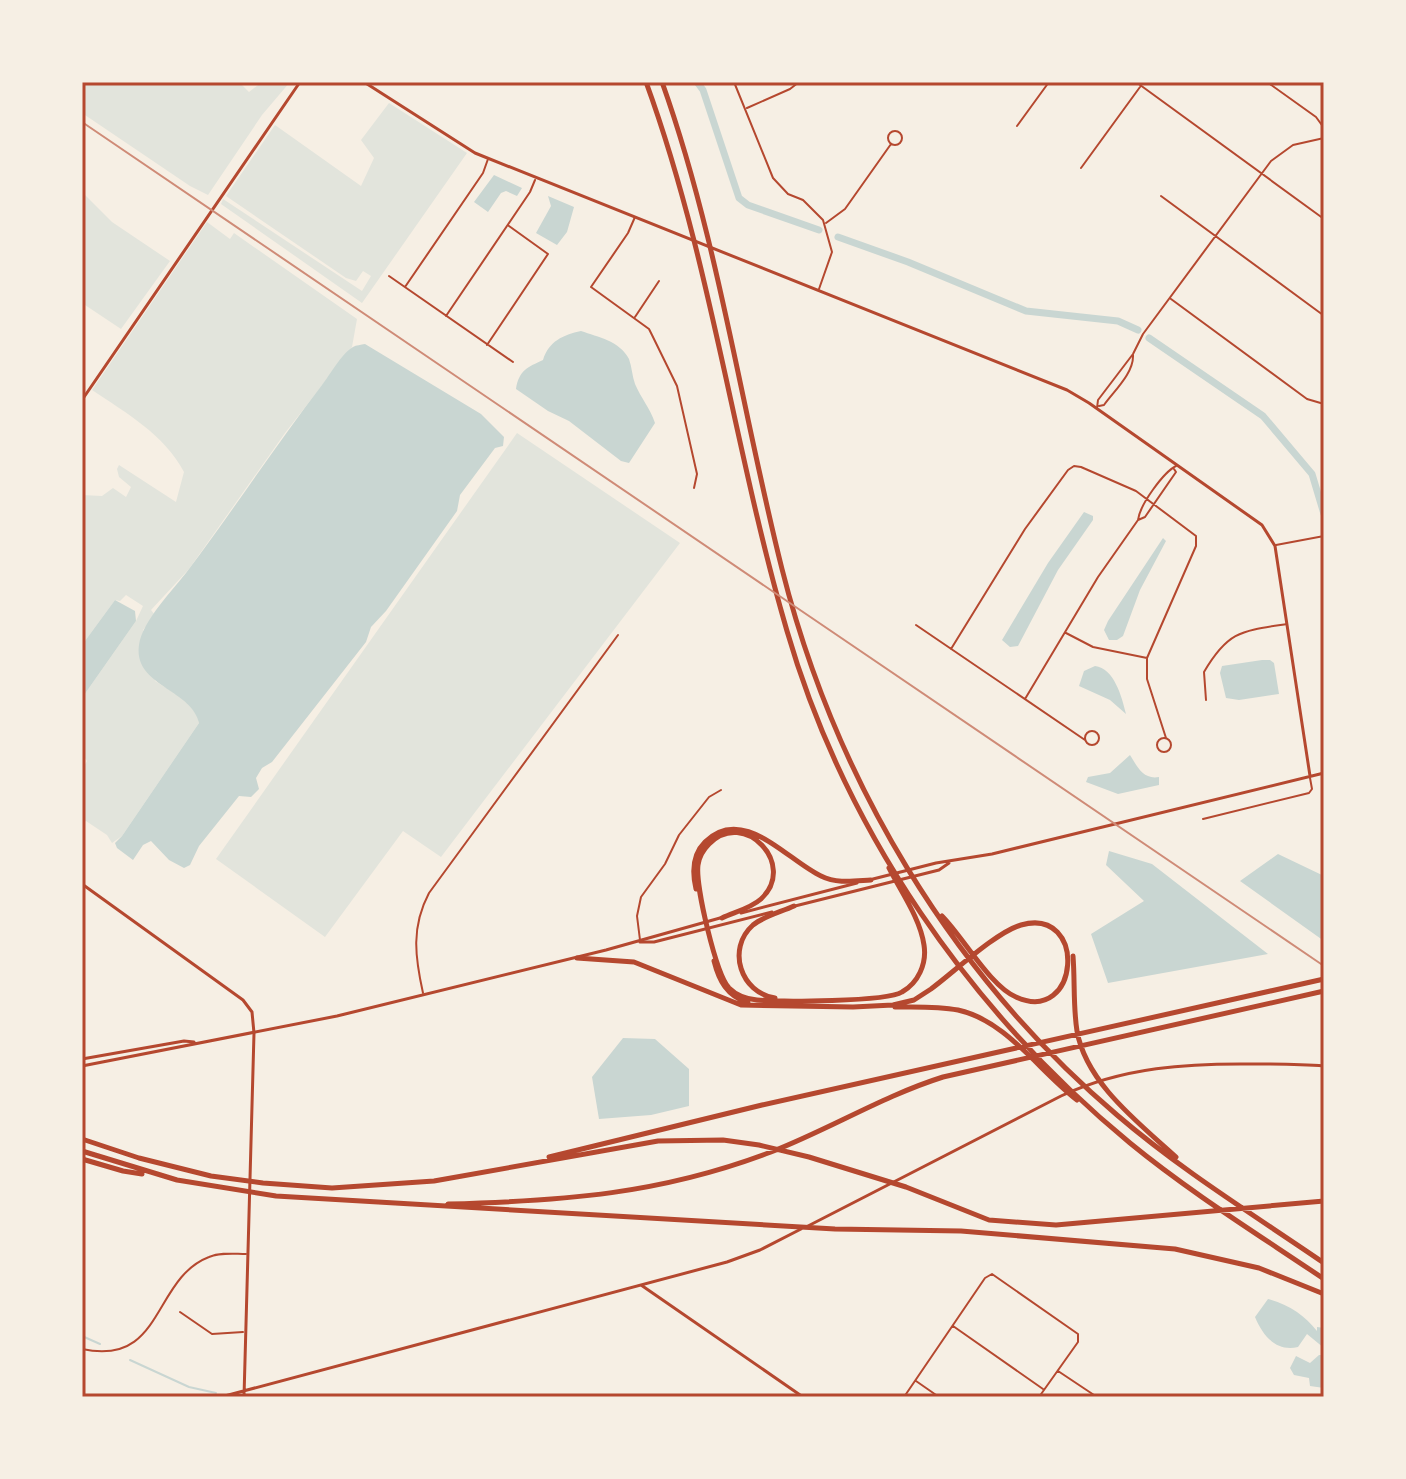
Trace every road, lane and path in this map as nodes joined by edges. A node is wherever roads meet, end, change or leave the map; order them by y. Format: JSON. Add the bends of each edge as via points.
{"nodes":[{"id":1,"x":300,"y":82,"type":"edge"},
{"id":2,"x":364,"y":82,"type":"edge"},
{"id":3,"x":646,"y":82,"type":"edge"},
{"id":4,"x":662,"y":82,"type":"edge"},
{"id":5,"x":734,"y":82,"type":"edge"},
{"id":6,"x":799,"y":82,"type":"edge"},
{"id":7,"x":1049,"y":82,"type":"edge"},
{"id":8,"x":1136,"y":82,"type":"edge"},
{"id":9,"x":1267,"y":82,"type":"edge"},
{"id":10,"x":1141,"y":86,"type":"junction"},
{"id":11,"x":745,"y":109,"type":"junction"},
{"id":12,"x":1017,"y":126,"type":"dead end"},
{"id":13,"x":1324,"y":128,"type":"edge"},
{"id":14,"x":1324,"y":138,"type":"edge"},
{"id":15,"x":891,"y":144,"type":"dead end"},
{"id":16,"x":488,"y":159,"type":"junction"},
{"id":17,"x":1081,"y":168,"type":"dead end"},
{"id":18,"x":1261,"y":173,"type":"junction"},
{"id":19,"x":537,"y":177,"type":"junction"},
{"id":20,"x":1161,"y":196,"type":"dead end"},
{"id":21,"x":635,"y":217,"type":"junction"},
{"id":22,"x":1324,"y":219,"type":"edge"},
{"id":23,"x":825,"y":224,"type":"junction"},
{"id":24,"x":508,"y":225,"type":"junction"},
{"id":25,"x":1216,"y":236,"type":"junction"},
{"id":26,"x":389,"y":276,"type":"dead end"},
{"id":27,"x":659,"y":281,"type":"dead end"},
{"id":28,"x":405,"y":287,"type":"junction"},
{"id":29,"x":819,"y":290,"type":"junction"},
{"id":30,"x":1170,"y":299,"type":"junction"},
{"id":31,"x":1323,"y":315,"type":"edge"},
{"id":32,"x":446,"y":316,"type":"junction"},
{"id":33,"x":634,"y":318,"type":"junction"},
{"id":34,"x":487,"y":345,"type":"junction"},
{"id":35,"x":1133,"y":354,"type":"junction"},
{"id":36,"x":513,"y":362,"type":"dead end"},
{"id":37,"x":82,"y":400,"type":"edge"},
{"id":38,"x":1324,"y":404,"type":"edge"},
{"id":39,"x":1098,"y":407,"type":"junction"},
{"id":40,"x":1175,"y":467,"type":"junction"},
{"id":41,"x":694,"y":488,"type":"dead end"},
{"id":42,"x":1148,"y":499,"type":"junction"},
{"id":43,"x":1154,"y":504,"type":"junction"},
{"id":44,"x":1138,"y":520,"type":"junction"},
{"id":45,"x":1324,"y":536,"type":"edge"},
{"id":46,"x":1275,"y":546,"type":"junction"},
{"id":47,"x":1287,"y":624,"type":"junction"},
{"id":48,"x":916,"y":625,"type":"dead end"},
{"id":49,"x":1065,"y":632,"type":"junction"},
{"id":50,"x":618,"y":635,"type":"dead end"},
{"id":51,"x":951,"y":649,"type":"junction"},
{"id":52,"x":1147,"y":658,"type":"junction"},
{"id":53,"x":1025,"y":699,"type":"junction"},
{"id":54,"x":1206,"y":700,"type":"dead end"},
{"id":55,"x":1166,"y":738,"type":"dead end"},
{"id":56,"x":1085,"y":740,"type":"dead end"},
{"id":57,"x":1324,"y":773,"type":"edge"},
{"id":58,"x":1310,"y":776,"type":"junction"},
{"id":59,"x":721,"y":790,"type":"dead end"},
{"id":60,"x":1203,"y":819,"type":"dead end"},
{"id":61,"x":949,"y":863,"type":"junction"},
{"id":62,"x":871,"y":880,"type":"junction"},
{"id":63,"x":854,"y":883,"type":"junction"},
{"id":64,"x":82,"y":884,"type":"edge"},
{"id":65,"x":857,"y":891,"type":"junction"},
{"id":66,"x":905,"y":894,"type":"junction"},
{"id":67,"x":702,"y":906,"type":"junction"},
{"id":68,"x":794,"y":906,"type":"junction"},
{"id":69,"x":722,"y":918,"type":"junction"},
{"id":70,"x":640,"y":942,"type":"junction"},
{"id":71,"x":711,"y":942,"type":"junction"},
{"id":72,"x":577,"y":958,"type":"junction"},
{"id":73,"x":981,"y":968,"type":"junction"},
{"id":74,"x":1324,"y":979,"type":"edge"},
{"id":75,"x":1324,"y":991,"type":"edge"},
{"id":76,"x":423,"y":995,"type":"junction"},
{"id":77,"x":867,"y":999,"type":"junction"},
{"id":78,"x":788,"y":1000,"type":"junction"},
{"id":79,"x":765,"y":1005,"type":"junction"},
{"id":80,"x":874,"y":1006,"type":"junction"},
{"id":81,"x":254,"y":1033,"type":"junction"},
{"id":82,"x":198,"y":1042,"type":"junction"},
{"id":83,"x":82,"y":1059,"type":"edge"},
{"id":84,"x":82,"y":1066,"type":"edge"},
{"id":85,"x":1324,"y":1066,"type":"edge"},
{"id":86,"x":1059,"y":1083,"type":"junction"},
{"id":87,"x":82,"y":1139,"type":"edge"},
{"id":88,"x":82,"y":1151,"type":"edge"},
{"id":89,"x":82,"y":1159,"type":"edge"},
{"id":90,"x":505,"y":1168,"type":"junction"},
{"id":91,"x":1186,"y":1168,"type":"junction"},
{"id":92,"x":163,"y":1177,"type":"junction"},
{"id":93,"x":1324,"y":1201,"type":"edge"},
{"id":94,"x":423,"y":1205,"type":"junction"},
{"id":95,"x":248,"y":1254,"type":"junction"},
{"id":96,"x":1324,"y":1263,"type":"edge"},
{"id":97,"x":1324,"y":1279,"type":"edge"},
{"id":98,"x":641,"y":1285,"type":"junction"},
{"id":99,"x":1324,"y":1294,"type":"edge"},
{"id":100,"x":180,"y":1312,"type":"dead end"},
{"id":101,"x":952,"y":1326,"type":"junction"},
{"id":102,"x":246,"y":1331,"type":"junction"},
{"id":103,"x":82,"y":1349,"type":"edge"},
{"id":104,"x":1058,"y":1370,"type":"junction"},
{"id":105,"x":915,"y":1381,"type":"junction"},
{"id":106,"x":1044,"y":1390,"type":"junction"},
{"id":107,"x":244,"y":1394,"type":"edge"},
{"id":108,"x":221,"y":1397,"type":"edge"},
{"id":109,"x":803,"y":1397,"type":"edge"},
{"id":110,"x":904,"y":1397,"type":"edge"},
{"id":111,"x":939,"y":1397,"type":"edge"},
{"id":112,"x":1039,"y":1397,"type":"edge"},
{"id":113,"x":1097,"y":1397,"type":"edge"}],
"edges":[{"from":1,"to":37,"type":"street"},
{"from":2,"to":16,"type":"street"},
{"from":3,"to":66,"type":"highway","via":[[677,176],[786,628],[826,739]]},
{"from":4,"to":73,"type":"highway","via":[[707,237],[782,570],[803,640],[844,748],[899,855]]},
{"from":5,"to":11,"type":"street"},
{"from":6,"to":11,"type":"street"},
{"from":7,"to":12,"type":"street"},
{"from":8,"to":10,"type":"street"},
{"from":9,"to":13,"type":"street"},
{"from":10,"to":17,"type":"street"},
{"from":10,"to":18,"type":"street"},
{"from":11,"to":23,"type":"street","via":[[773,178],[818,212]]},
{"from":14,"to":18,"type":"street","via":[[1282,150]]},
{"from":15,"to":23,"type":"street","via":[[845,209]]},
{"from":16,"to":19,"type":"street"},
{"from":16,"to":28,"type":"street"},
{"from":18,"to":22,"type":"street"},
{"from":18,"to":25,"type":"street"},
{"from":19,"to":21,"type":"street"},
{"from":19,"to":24,"type":"street"},
{"from":20,"to":25,"type":"street"},
{"from":21,"to":29,"type":"street"},
{"from":21,"to":33,"type":"street","via":[[591,287]]},
{"from":23,"to":29,"type":"street","via":[[832,252]]},
{"from":24,"to":32,"type":"street"},
{"from":24,"to":34,"type":"street","via":[[548,254]]},
{"from":25,"to":30,"type":"street"},
{"from":25,"to":31,"type":"street"},
{"from":26,"to":28,"type":"street"},
{"from":27,"to":33,"type":"street"},
{"from":28,"to":32,"type":"street"},
{"from":29,"to":39,"type":"street"},
{"from":30,"to":35,"type":"street"},
{"from":30,"to":38,"type":"street","via":[[1307,399]]},
{"from":32,"to":34,"type":"street"},
{"from":33,"to":41,"type":"street","via":[[649,329],[677,386],[697,474]]},
{"from":34,"to":36,"type":"street"},
{"from":35,"to":39,"type":"street"},
{"from":35,"to":39,"type":"street","via":[[1129,371]]},
{"from":39,"to":40,"type":"street"},
{"from":40,"to":42,"type":"street"},
{"from":40,"to":43,"type":"street"},
{"from":40,"to":46,"type":"street","via":[[1262,525]]},
{"from":42,"to":43,"type":"street"},
{"from":42,"to":44,"type":"street"},
{"from":42,"to":51,"type":"street","via":[[1071,467],[1025,529]]},
{"from":43,"to":44,"type":"street"},
{"from":43,"to":52,"type":"street","via":[[1195,533],[1198,541]]},
{"from":44,"to":49,"type":"street"},
{"from":45,"to":46,"type":"street"},
{"from":46,"to":47,"type":"street"},
{"from":47,"to":54,"type":"street","via":[[1227,639],[1203,674]]},
{"from":47,"to":58,"type":"street"},
{"from":48,"to":51,"type":"street"},
{"from":49,"to":52,"type":"street","via":[[1093,647]]},
{"from":49,"to":53,"type":"street"},
{"from":50,"to":76,"type":"street","via":[[429,893],[415,943]]},
{"from":51,"to":53,"type":"street"},
{"from":52,"to":55,"type":"street","via":[[1147,679]]},
{"from":53,"to":56,"type":"street"},
{"from":57,"to":58,"type":"street"},
{"from":58,"to":60,"type":"street","via":[[1309,793]]},
{"from":58,"to":61,"type":"street"},
{"from":59,"to":70,"type":"street","via":[[679,835],[641,897]]},
{"from":61,"to":62,"type":"street"},
{"from":61,"to":65,"type":"street"},
{"from":62,"to":63,"type":"street"},
{"from":62,"to":67,"type":"highway","via":[[824,878],[754,833],[729,829],[706,841],[696,857],[694,877]]},
{"from":63,"to":65,"type":"street"},
{"from":63,"to":69,"type":"street"},
{"from":64,"to":81,"type":"street","via":[[243,1000],[252,1012]]},
{"from":65,"to":68,"type":"street"},
{"from":66,"to":77,"type":"highway","via":[[923,940],[923,967],[902,993]]},
{"from":66,"to":86,"type":"highway"},
{"from":67,"to":69,"type":"highway","via":[[697,869],[706,847],[729,833],[755,838],[771,855],[771,884],[757,902]]},
{"from":67,"to":71,"type":"highway"},
{"from":68,"to":70,"type":"street"},
{"from":68,"to":78,"type":"highway","via":[[754,924],[739,956],[753,989]]},
{"from":69,"to":70,"type":"street"},
{"from":70,"to":72,"type":"street"},
{"from":71,"to":78,"type":"highway","via":[[733,991],[755,1000]]},
{"from":71,"to":79,"type":"highway","via":[[727,991],[742,1001]]},
{"from":72,"to":76,"type":"street"},
{"from":72,"to":79,"type":"highway","via":[[634,962],[730,1003]]},
{"from":73,"to":80,"type":"highway","via":[[1009,993],[1034,1001],[1060,987],[1069,955],[1052,930],[1021,925],[918,998]]},
{"from":73,"to":91,"type":"highway","via":[[1031,1033],[1074,1076]]},
{"from":74,"to":90,"type":"highway"},
{"from":75,"to":94,"type":"highway","via":[[954,1074],[909,1088],[783,1147],[670,1183],[552,1201]]},
{"from":76,"to":81,"type":"street"},
{"from":77,"to":78,"type":"highway"},
{"from":77,"to":91,"type":"highway","via":[[892,1002],[914,996],[1006,928],[1028,921],[1045,923],[1063,935],[1071,950],[1084,1056],[1110,1092]]},
{"from":79,"to":80,"type":"highway"},
{"from":80,"to":86,"type":"highway","via":[[948,1008],[981,1018]]},
{"from":81,"to":82,"type":"street"},
{"from":81,"to":95,"type":"street"},
{"from":82,"to":83,"type":"street"},
{"from":82,"to":84,"type":"street"},
{"from":85,"to":98,"type":"street","via":[[1198,1063],[1093,1083],[760,1250]]},
{"from":86,"to":97,"type":"highway","via":[[1189,1187]]},
{"from":87,"to":90,"type":"highway","via":[[167,1166],[317,1188],[376,1187]]},
{"from":88,"to":92,"type":"highway"},
{"from":89,"to":92,"type":"highway"},
{"from":90,"to":93,"type":"highway","via":[[658,1141],[707,1139],[797,1154],[995,1221],[1077,1225]]},
{"from":91,"to":96,"type":"highway"},
{"from":92,"to":94,"type":"highway","via":[[263,1195]]},
{"from":94,"to":99,"type":"highway","via":[[961,1231],[1175,1249],[1259,1268]]},
{"from":95,"to":102,"type":"street"},
{"from":95,"to":103,"type":"street","via":[[214,1255],[191,1268],[136,1341],[100,1353]]},
{"from":98,"to":107,"type":"street"},
{"from":98,"to":109,"type":"street"},
{"from":100,"to":102,"type":"street","via":[[214,1335]]},
{"from":101,"to":104,"type":"street","via":[[985,1278],[997,1275],[1079,1336]]},
{"from":101,"to":105,"type":"street"},
{"from":101,"to":106,"type":"street"},
{"from":102,"to":107,"type":"street"},
{"from":104,"to":106,"type":"street"},
{"from":104,"to":113,"type":"street"},
{"from":105,"to":110,"type":"street"},
{"from":105,"to":111,"type":"street"},
{"from":106,"to":112,"type":"street"},
{"from":107,"to":108,"type":"street"}]}
